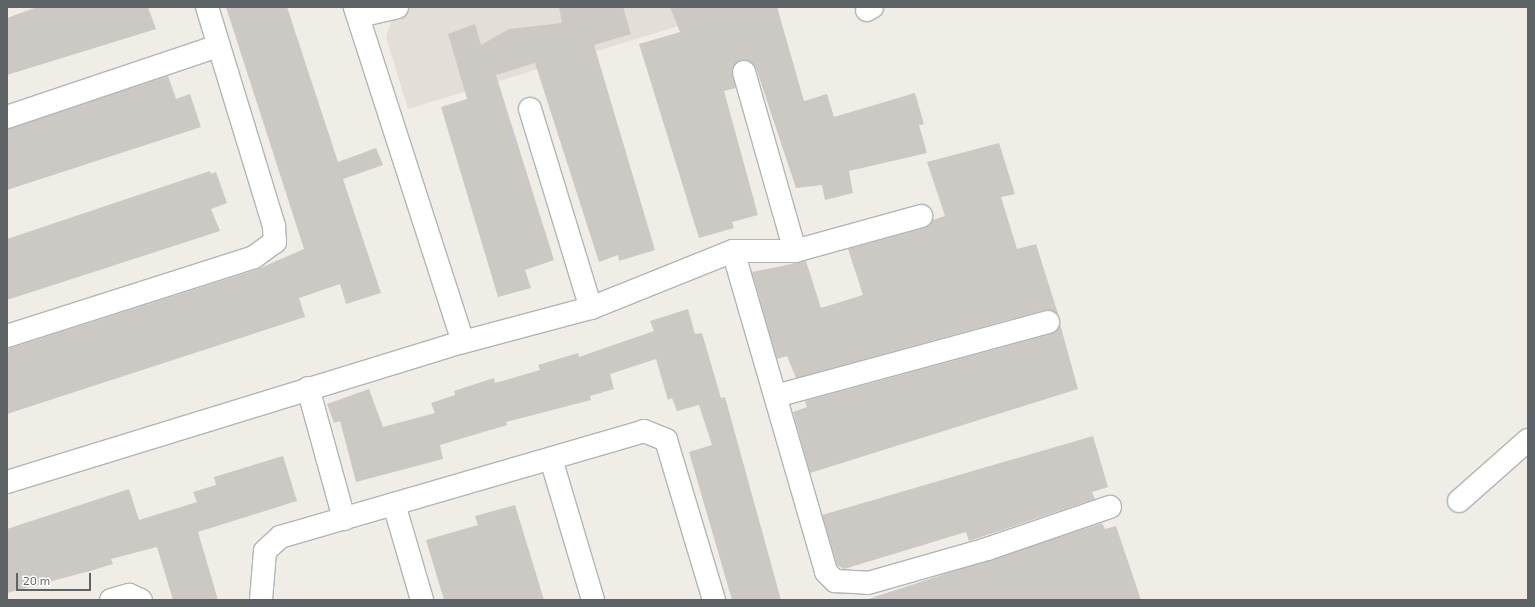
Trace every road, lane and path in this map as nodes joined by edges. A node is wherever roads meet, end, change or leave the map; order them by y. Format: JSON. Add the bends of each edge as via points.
{"nodes":[{"id":1,"x":207,"y":7,"type":"edge"},
{"id":2,"x":397,"y":7,"type":"edge"},
{"id":3,"x":357,"y":12,"type":"edge"},
{"id":4,"x":218,"y":46,"type":"junction"},
{"id":5,"x":744,"y":72,"type":"dead end"},
{"id":6,"x":530,"y":109,"type":"dead end"},
{"id":7,"x":7,"y":117,"type":"edge"},
{"id":8,"x":921,"y":216,"type":"dead end"},
{"id":9,"x":733,"y":251,"type":"junction"},
{"id":10,"x":795,"y":251,"type":"junction"},
{"id":11,"x":591,"y":308,"type":"junction"},
{"id":12,"x":1048,"y":322,"type":"dead end"},
{"id":13,"x":7,"y":336,"type":"edge"},
{"id":14,"x":463,"y":342,"type":"junction"},
{"id":15,"x":308,"y":388,"type":"junction"},
{"id":16,"x":776,"y":396,"type":"junction"},
{"id":17,"x":1528,"y":440,"type":"edge"},
{"id":18,"x":551,"y":458,"type":"junction"},
{"id":19,"x":7,"y":482,"type":"edge"},
{"id":20,"x":1459,"y":501,"type":"dead end"},
{"id":21,"x":394,"y":504,"type":"junction"},
{"id":22,"x":1110,"y":507,"type":"dead end"},
{"id":23,"x":344,"y":519,"type":"junction"},
{"id":24,"x":111,"y":600,"type":"edge"},
{"id":25,"x":140,"y":600,"type":"edge"},
{"id":26,"x":261,"y":600,"type":"edge"},
{"id":27,"x":422,"y":600,"type":"edge"},
{"id":28,"x":593,"y":600,"type":"edge"},
{"id":29,"x":714,"y":600,"type":"edge"}],
"edges":[{"from":1,"to":4,"type":"street"},
{"from":2,"to":3,"type":"street"},
{"from":3,"to":14,"type":"street"},
{"from":4,"to":7,"type":"street"},
{"from":4,"to":13,"type":"street","via":[[274,226],[275,242],[254,257]]},
{"from":5,"to":10,"type":"street"},
{"from":6,"to":11,"type":"street"},
{"from":8,"to":10,"type":"street"},
{"from":9,"to":10,"type":"street"},
{"from":9,"to":11,"type":"street"},
{"from":9,"to":16,"type":"street"},
{"from":11,"to":14,"type":"street"},
{"from":12,"to":16,"type":"street"},
{"from":14,"to":15,"type":"street"},
{"from":15,"to":19,"type":"street"},
{"from":15,"to":23,"type":"street"},
{"from":16,"to":22,"type":"street","via":[[826,572],[834,581],[868,583],[987,549]]},
{"from":17,"to":20,"type":"street"},
{"from":18,"to":21,"type":"street"},
{"from":18,"to":28,"type":"street"},
{"from":18,"to":29,"type":"street","via":[[644,431],[666,440]]},
{"from":21,"to":23,"type":"street"},
{"from":21,"to":27,"type":"street"},
{"from":23,"to":26,"type":"street","via":[[280,537],[265,551]]},
{"from":24,"to":25,"type":"street","via":[[129,595]]}]}
